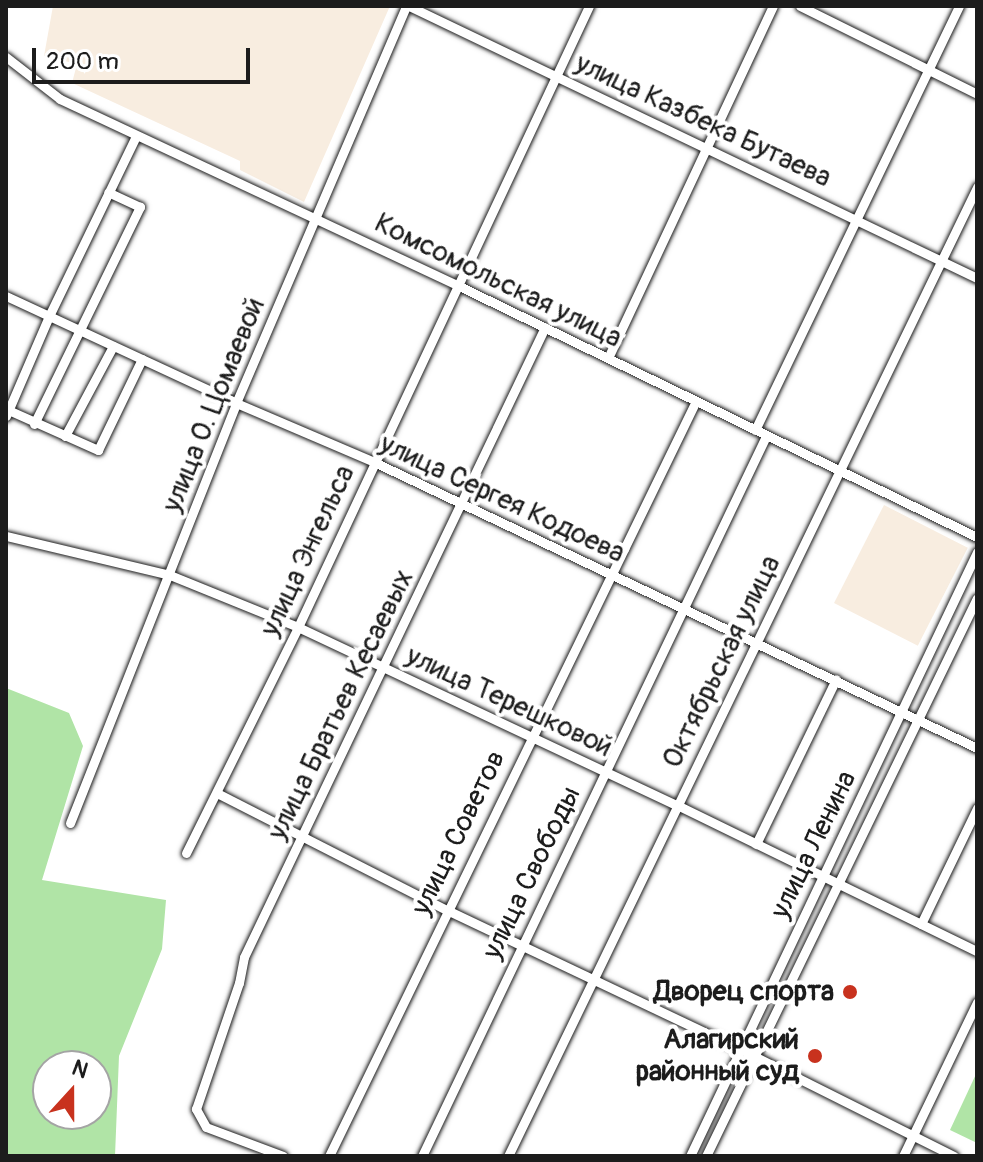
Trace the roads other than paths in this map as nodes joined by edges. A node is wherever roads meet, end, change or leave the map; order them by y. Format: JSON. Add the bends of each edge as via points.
{"nodes":[{"id":1,"x":408,"y":6,"type":"edge"},
{"id":2,"x":589,"y":6,"type":"edge"},
{"id":3,"x":773,"y":6,"type":"edge"},
{"id":4,"x":800,"y":6,"type":"edge"},
{"id":5,"x":959,"y":6,"type":"edge"},
{"id":6,"x":6,"y":57,"type":"edge"},
{"id":7,"x":929,"y":70,"type":"junction"},
{"id":8,"x":556,"y":75,"type":"junction"},
{"id":9,"x":977,"y":94,"type":"edge"},
{"id":10,"x":136,"y":136,"type":"junction"},
{"id":11,"x":706,"y":147,"type":"junction"},
{"id":12,"x":977,"y":187,"type":"edge"},
{"id":13,"x":108,"y":192,"type":"junction"},
{"id":14,"x":315,"y":217,"type":"junction"},
{"id":15,"x":858,"y":219,"type":"junction"},
{"id":16,"x":941,"y":260,"type":"junction"},
{"id":17,"x":977,"y":278,"type":"edge"},
{"id":18,"x":457,"y":285,"type":"junction"},
{"id":19,"x":6,"y":296,"type":"edge"},
{"id":20,"x":49,"y":316,"type":"junction"},
{"id":21,"x":545,"y":327,"type":"junction"},
{"id":22,"x":79,"y":330,"type":"junction"},
{"id":23,"x":113,"y":346,"type":"junction"},
{"id":24,"x":608,"y":358,"type":"junction"},
{"id":25,"x":142,"y":359,"type":"junction"},
{"id":26,"x":696,"y":401,"type":"junction"},
{"id":27,"x":236,"y":403,"type":"junction"},
{"id":28,"x":6,"y":412,"type":"edge"},
{"id":29,"x":34,"y":424,"type":"junction"},
{"id":30,"x":755,"y":430,"type":"junction"},
{"id":31,"x":65,"y":436,"type":"junction"},
{"id":32,"x":766,"y":436,"type":"junction"},
{"id":33,"x":374,"y":462,"type":"junction"},
{"id":34,"x":840,"y":471,"type":"junction"},
{"id":35,"x":462,"y":506,"type":"junction"},
{"id":36,"x":6,"y":536,"type":"edge"},
{"id":37,"x":977,"y":537,"type":"edge"},
{"id":38,"x":977,"y":552,"type":"edge"},
{"id":39,"x":610,"y":573,"type":"junction"},
{"id":40,"x":170,"y":575,"type":"junction"},
{"id":41,"x":977,"y":598,"type":"edge"},
{"id":42,"x":683,"y":608,"type":"junction"},
{"id":43,"x":298,"y":627,"type":"junction"},
{"id":44,"x":756,"y":642,"type":"junction"},
{"id":45,"x":382,"y":666,"type":"junction"},
{"id":46,"x":836,"y":679,"type":"junction"},
{"id":47,"x":902,"y":711,"type":"junction"},
{"id":48,"x":919,"y":719,"type":"junction"},
{"id":49,"x":530,"y":735,"type":"junction"},
{"id":50,"x":977,"y":748,"type":"edge"},
{"id":51,"x":605,"y":771,"type":"junction"},
{"id":52,"x":217,"y":793,"type":"junction"},
{"id":53,"x":677,"y":805,"type":"junction"},
{"id":54,"x":977,"y":808,"type":"edge"},
{"id":55,"x":70,"y":823,"type":"dead end"},
{"id":56,"x":302,"y":836,"type":"junction"},
{"id":57,"x":756,"y":844,"type":"junction"},
{"id":58,"x":186,"y":853,"type":"dead end"},
{"id":59,"x":823,"y":877,"type":"junction"},
{"id":60,"x":838,"y":884,"type":"junction"},
{"id":61,"x":447,"y":910,"type":"junction"},
{"id":62,"x":921,"y":924,"type":"junction"},
{"id":63,"x":522,"y":945,"type":"junction"},
{"id":64,"x":977,"y":951,"type":"edge"},
{"id":65,"x":592,"y":980,"type":"junction"},
{"id":66,"x":977,"y":1002,"type":"edge"},
{"id":67,"x":740,"y":1049,"type":"junction"},
{"id":68,"x":755,"y":1056,"type":"junction"},
{"id":69,"x":913,"y":1136,"type":"junction"},
{"id":70,"x":283,"y":1156,"type":"edge"},
{"id":71,"x":329,"y":1156,"type":"edge"},
{"id":72,"x":422,"y":1156,"type":"edge"},
{"id":73,"x":508,"y":1156,"type":"edge"},
{"id":74,"x":690,"y":1156,"type":"edge"},
{"id":75,"x":706,"y":1156,"type":"edge"},
{"id":76,"x":903,"y":1156,"type":"edge"},
{"id":77,"x":954,"y":1156,"type":"edge"}],
"edges":[{"from":1,"to":8,"type":"street","name":"улица Казбека Бутаева"},
{"from":1,"to":14,"type":"street","name":"улица О. Цомаевой"},
{"from":2,"to":8,"type":"street","name":"улица Энгельса"},
{"from":3,"to":11,"type":"street"},
{"from":4,"to":7,"type":"street"},
{"from":5,"to":7,"type":"street"},
{"from":6,"to":10,"type":"street","name":"Комсомольская улица","via":[[60,99]]},
{"from":7,"to":9,"type":"street"},
{"from":7,"to":15,"type":"street"},
{"from":8,"to":11,"type":"street","name":"улица Казбека Бутаева"},
{"from":8,"to":18,"type":"street","name":"улица Энгельса"},
{"from":10,"to":13,"type":"street"},
{"from":10,"to":14,"type":"street","name":"Комсомольская улица"},
{"from":11,"to":15,"type":"street","name":"улица Казбека Бутаева"},
{"from":11,"to":24,"type":"street"},
{"from":12,"to":16,"type":"street","name":"Октябрьская улица"},
{"from":13,"to":20,"type":"street"},
{"from":13,"to":22,"type":"street","via":[[140,207]]},
{"from":14,"to":18,"type":"street","name":"Комсомольская улица"},
{"from":14,"to":27,"type":"street","name":"улица О. Цомаевой"},
{"from":15,"to":16,"type":"street","name":"улица Казбека Бутаева"},
{"from":15,"to":30,"type":"street"},
{"from":16,"to":17,"type":"street","name":"улица Казбека Бутаева"},
{"from":16,"to":34,"type":"street","name":"Октябрьская улица"},
{"from":18,"to":21,"type":"street","name":"Комсомольская улица"},
{"from":18,"to":33,"type":"street","name":"улица Энгельса"},
{"from":19,"to":20,"type":"street","name":"улица Сергея Кодоева"},
{"from":20,"to":22,"type":"street","name":"улица Сергея Кодоева"},
{"from":20,"to":28,"type":"street"},
{"from":21,"to":24,"type":"street","name":"Комсомольская улица"},
{"from":21,"to":35,"type":"street","name":"улица Братьев Кесаевых"},
{"from":22,"to":23,"type":"street","name":"улица Сергея Кодоева"},
{"from":22,"to":29,"type":"street"},
{"from":23,"to":25,"type":"street","name":"улица Сергея Кодоева"},
{"from":23,"to":31,"type":"street"},
{"from":24,"to":26,"type":"street","name":"Комсомольская улица"},
{"from":25,"to":27,"type":"street","name":"улица Сергея Кодоева"},
{"from":25,"to":31,"type":"street","via":[[98,450]]},
{"from":26,"to":30,"type":"street","name":"Комсомольская улица"},
{"from":26,"to":39,"type":"street","name":"улица Советов"},
{"from":27,"to":33,"type":"street","name":"улица Сергея Кодоева"},
{"from":27,"to":40,"type":"street","name":"улица О. Цомаевой"},
{"from":28,"to":29,"type":"street"},
{"from":29,"to":31,"type":"street"},
{"from":30,"to":32,"type":"street","name":"Комсомольская улица"},
{"from":32,"to":34,"type":"street","name":"Комсомольская улица"},
{"from":32,"to":42,"type":"street","name":"улица Свободы"},
{"from":33,"to":35,"type":"street","name":"улица Сергея Кодоева"},
{"from":33,"to":43,"type":"street","name":"улица Энгельса"},
{"from":34,"to":37,"type":"street","name":"Комсомольская улица"},
{"from":34,"to":44,"type":"street","name":"Октябрьская улица"},
{"from":35,"to":39,"type":"street","name":"улица Сергея Кодоева"},
{"from":35,"to":45,"type":"street","name":"улица Братьев Кесаевых"},
{"from":36,"to":40,"type":"street","name":"улица Терешковой"},
{"from":38,"to":47,"type":"street","name":"улица Ленина"},
{"from":39,"to":42,"type":"street","name":"улица Сергея Кодоева"},
{"from":39,"to":49,"type":"street","name":"улица Советов"},
{"from":40,"to":43,"type":"street","name":"улица Терешковой"},
{"from":40,"to":55,"type":"street","name":"улица О. Цомаевой"},
{"from":41,"to":48,"type":"street","name":"улица Ленина"},
{"from":42,"to":44,"type":"street","name":"улица Сергея Кодоева"},
{"from":42,"to":51,"type":"street","name":"улица Свободы"},
{"from":43,"to":45,"type":"street","name":"улица Терешковой"},
{"from":43,"to":52,"type":"street","name":"улица Энгельса"},
{"from":44,"to":46,"type":"street","name":"улица Сергея Кодоева"},
{"from":44,"to":53,"type":"street","name":"Октябрьская улица"},
{"from":45,"to":49,"type":"street","name":"улица Терешковой"},
{"from":45,"to":56,"type":"street","name":"улица Братьев Кесаевых"},
{"from":46,"to":47,"type":"street","name":"улица Сергея Кодоева"},
{"from":46,"to":57,"type":"street"},
{"from":47,"to":48,"type":"street","name":"улица Сергея Кодоева"},
{"from":47,"to":59,"type":"street","name":"улица Ленина"},
{"from":48,"to":50,"type":"street","name":"улица Сергея Кодоева"},
{"from":48,"to":60,"type":"street","name":"улица Ленина"},
{"from":49,"to":51,"type":"street","name":"улица Терешковой"},
{"from":49,"to":61,"type":"street","name":"улица Советов"},
{"from":51,"to":53,"type":"street","name":"улица Терешковой"},
{"from":51,"to":63,"type":"street","name":"улица Свободы"},
{"from":52,"to":56,"type":"street"},
{"from":52,"to":58,"type":"street","name":"улица Энгельса"},
{"from":53,"to":57,"type":"street","name":"улица Терешковой"},
{"from":53,"to":65,"type":"street","name":"Октябрьская улица"},
{"from":54,"to":62,"type":"street"},
{"from":56,"to":61,"type":"street"},
{"from":56,"to":70,"type":"street","name":"улица Братьев Кесаевых","via":[[244,957],[196,1109],[206,1127]]},
{"from":57,"to":59,"type":"street","name":"улица Терешковой"},
{"from":59,"to":60,"type":"street","name":"улица Терешковой"},
{"from":59,"to":67,"type":"street","name":"улица Ленина"},
{"from":60,"to":62,"type":"street","name":"улица Терешковой"},
{"from":60,"to":68,"type":"street","name":"улица Ленина"},
{"from":61,"to":63,"type":"street"},
{"from":61,"to":71,"type":"street","name":"улица Советов"},
{"from":62,"to":64,"type":"street","name":"улица Терешковой"},
{"from":63,"to":65,"type":"street"},
{"from":63,"to":72,"type":"street","name":"улица Свободы"},
{"from":65,"to":67,"type":"street"},
{"from":65,"to":73,"type":"street","name":"Октябрьская улица"},
{"from":66,"to":69,"type":"street"},
{"from":67,"to":68,"type":"street"},
{"from":67,"to":74,"type":"street","name":"улица Ленина"},
{"from":68,"to":69,"type":"street"},
{"from":68,"to":75,"type":"street","name":"улица Ленина"},
{"from":69,"to":76,"type":"street"},
{"from":69,"to":77,"type":"street"}]}
